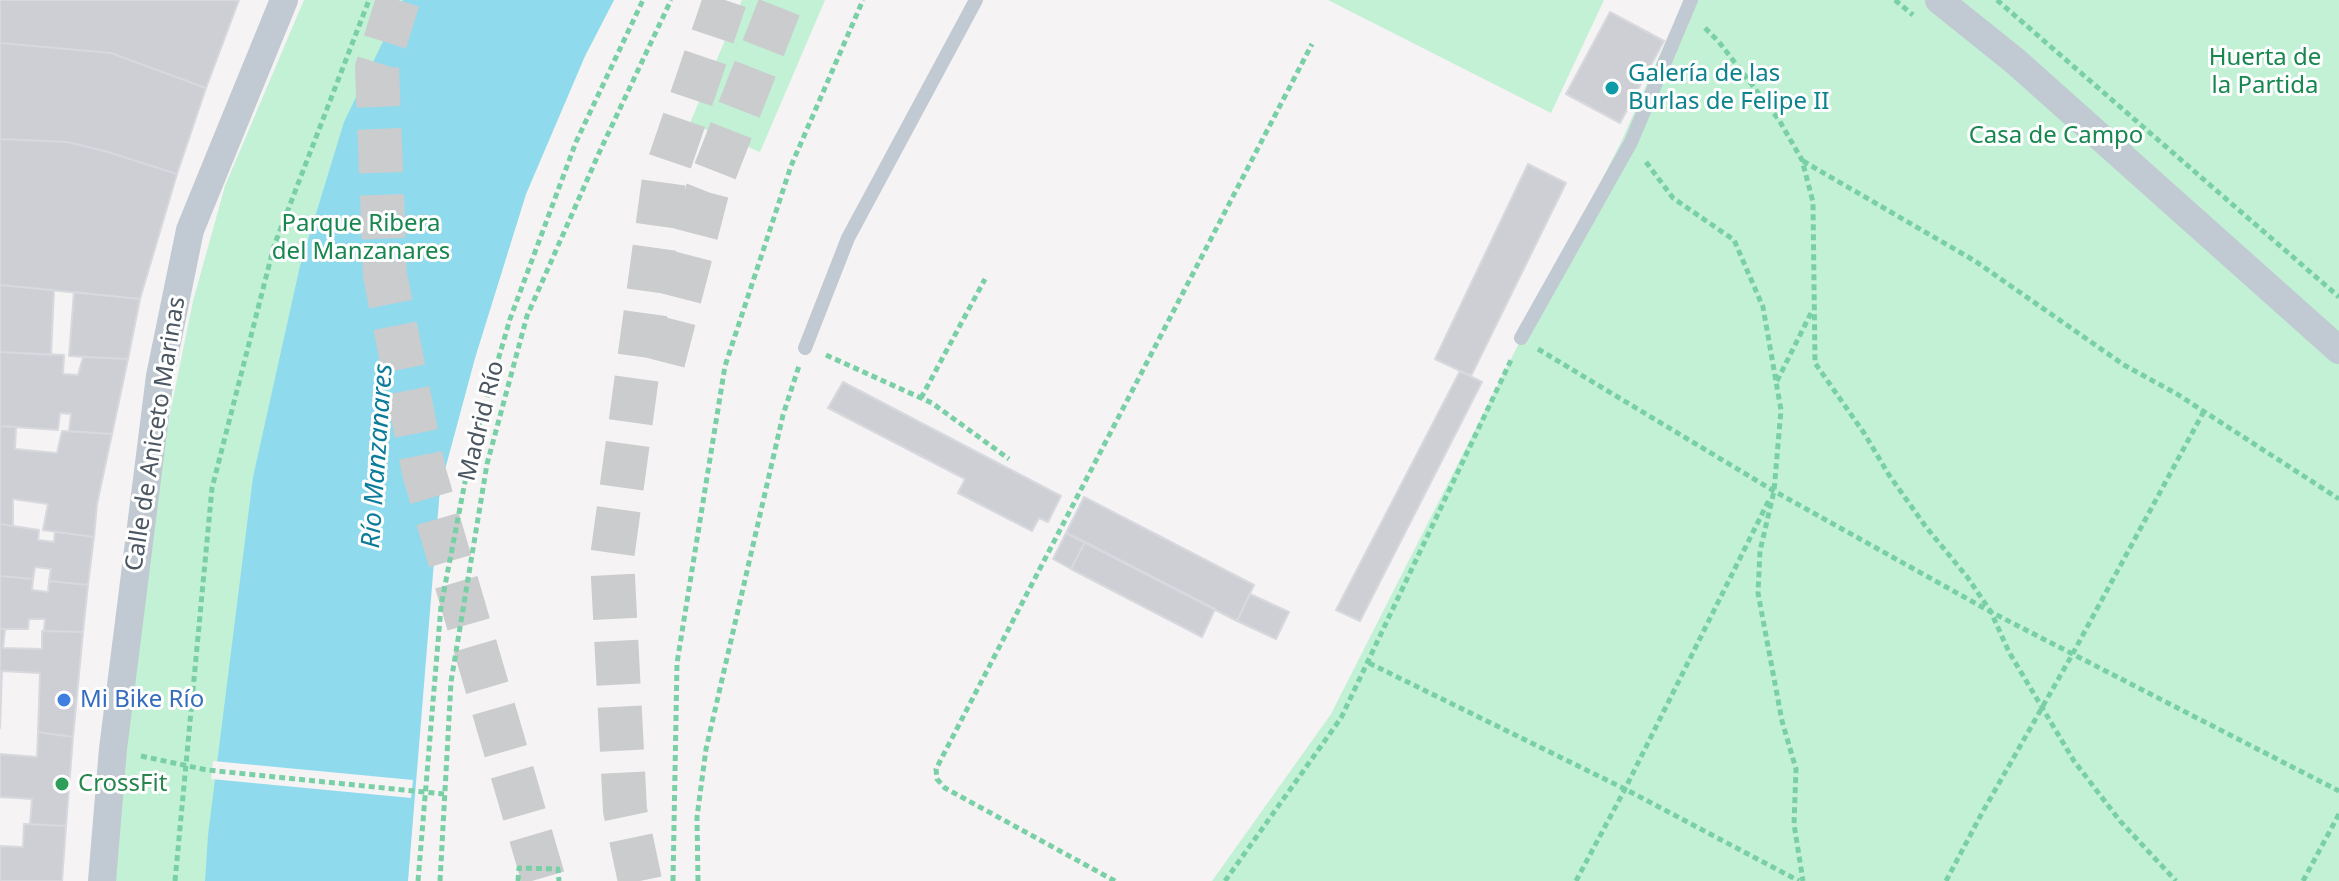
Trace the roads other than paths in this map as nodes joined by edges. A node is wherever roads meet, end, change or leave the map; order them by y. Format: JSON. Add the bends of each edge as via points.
{"nodes":[{"id":1,"x":976,"y":0,"type":"edge"},
{"id":2,"x":1939,"y":0,"type":"edge"},
{"id":3,"x":284,"y":2,"type":"edge"},
{"id":4,"x":1688,"y":5,"type":"edge"},
{"id":5,"x":1521,"y":338,"type":"road end"},
{"id":6,"x":805,"y":348,"type":"road end"},
{"id":7,"x":2339,"y":350,"type":"edge"},
{"id":8,"x":102,"y":881,"type":"edge"}],
"edges":[{"from":1,"to":6,"type":"lane","via":[[848,238]]},
{"from":2,"to":7,"type":"street","via":[[2015,61]]},
{"from":3,"to":8,"type":"street","name":"Calle de Aniceto Marinas","via":[[190,230],[160,376],[113,749]]},
{"from":4,"to":5,"type":"lane","via":[[1631,142]]}]}
